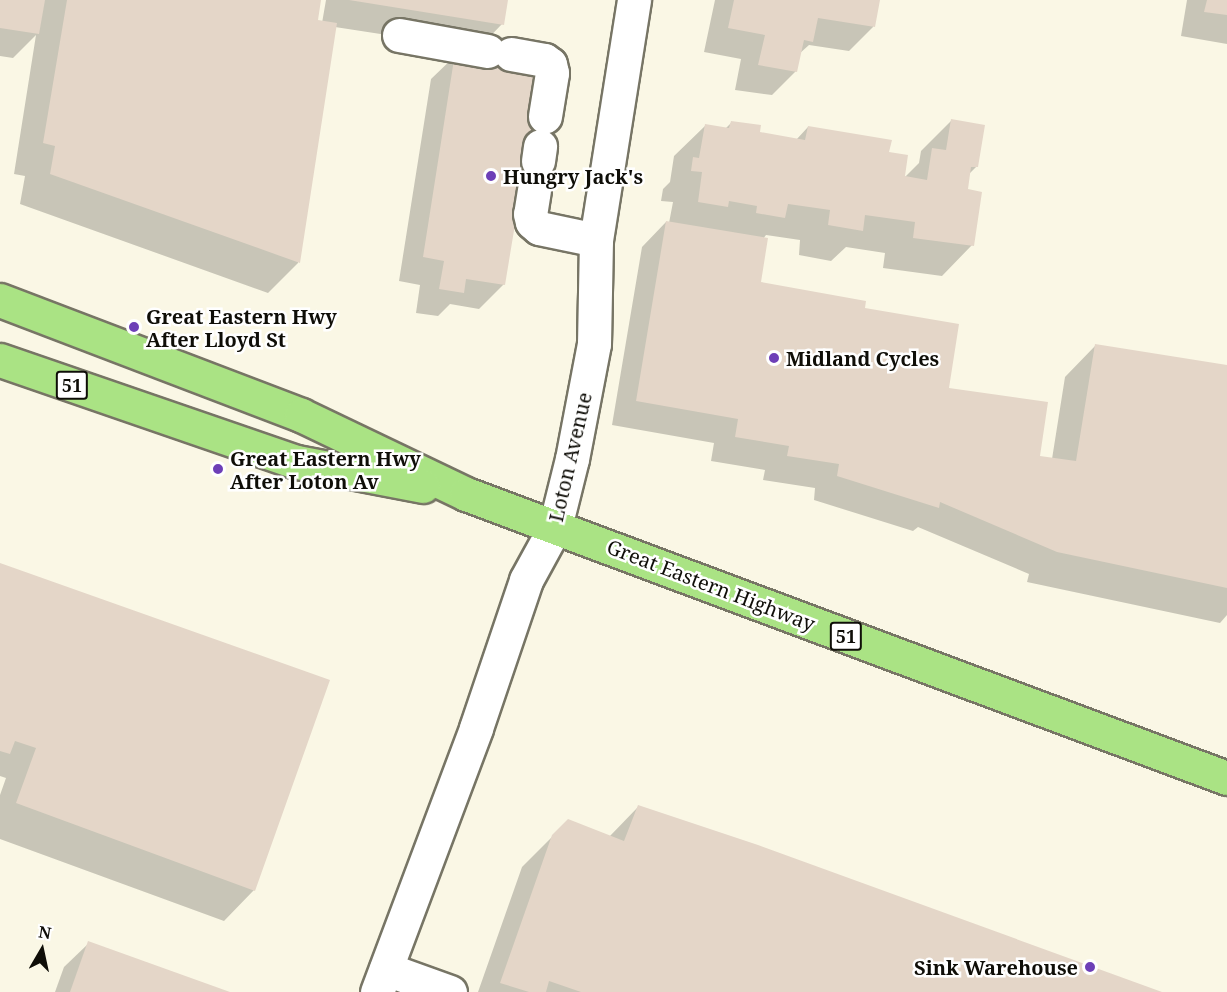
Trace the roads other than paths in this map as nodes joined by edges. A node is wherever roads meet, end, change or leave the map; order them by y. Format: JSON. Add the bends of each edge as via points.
{"nodes":[{"id":1,"x":634,"y":0,"type":"edge"},
{"id":2,"x":399,"y":35,"type":"dead end"},
{"id":3,"x":596,"y":240,"type":"junction"},
{"id":4,"x":0,"y":300,"type":"edge"},
{"id":5,"x":0,"y":360,"type":"edge"},
{"id":6,"x":466,"y":494,"type":"junction"},
{"id":7,"x":555,"y":527,"type":"junction"},
{"id":8,"x":1227,"y":777,"type":"edge"},
{"id":9,"x":382,"y":980,"type":"edge"},
{"id":10,"x":450,"y":992,"type":"edge"}],
"edges":[{"from":1,"to":3,"type":"street","name":"Loton Avenue"},
{"from":2,"to":3,"type":"street","via":[[550,64],[552,73],[530,214],[532,222],[548,232]]},
{"from":3,"to":7,"type":"street","name":"Loton Avenue","via":[[594,344]]},
{"from":4,"to":6,"type":"highway","name":"Great Eastern Highway","number":"51","via":[[302,415]]},
{"from":5,"to":6,"type":"highway","name":"Great Eastern Highway","number":"51","via":[[297,462]]},
{"from":6,"to":7,"type":"highway","name":"Great Eastern Highway","number":"51"},
{"from":7,"to":8,"type":"highway","name":"Great Eastern Highway","number":"51"},
{"from":7,"to":9,"type":"street","name":"Loton Avenue","via":[[526,580],[476,728]]},
{"from":9,"to":10,"type":"street"}]}
